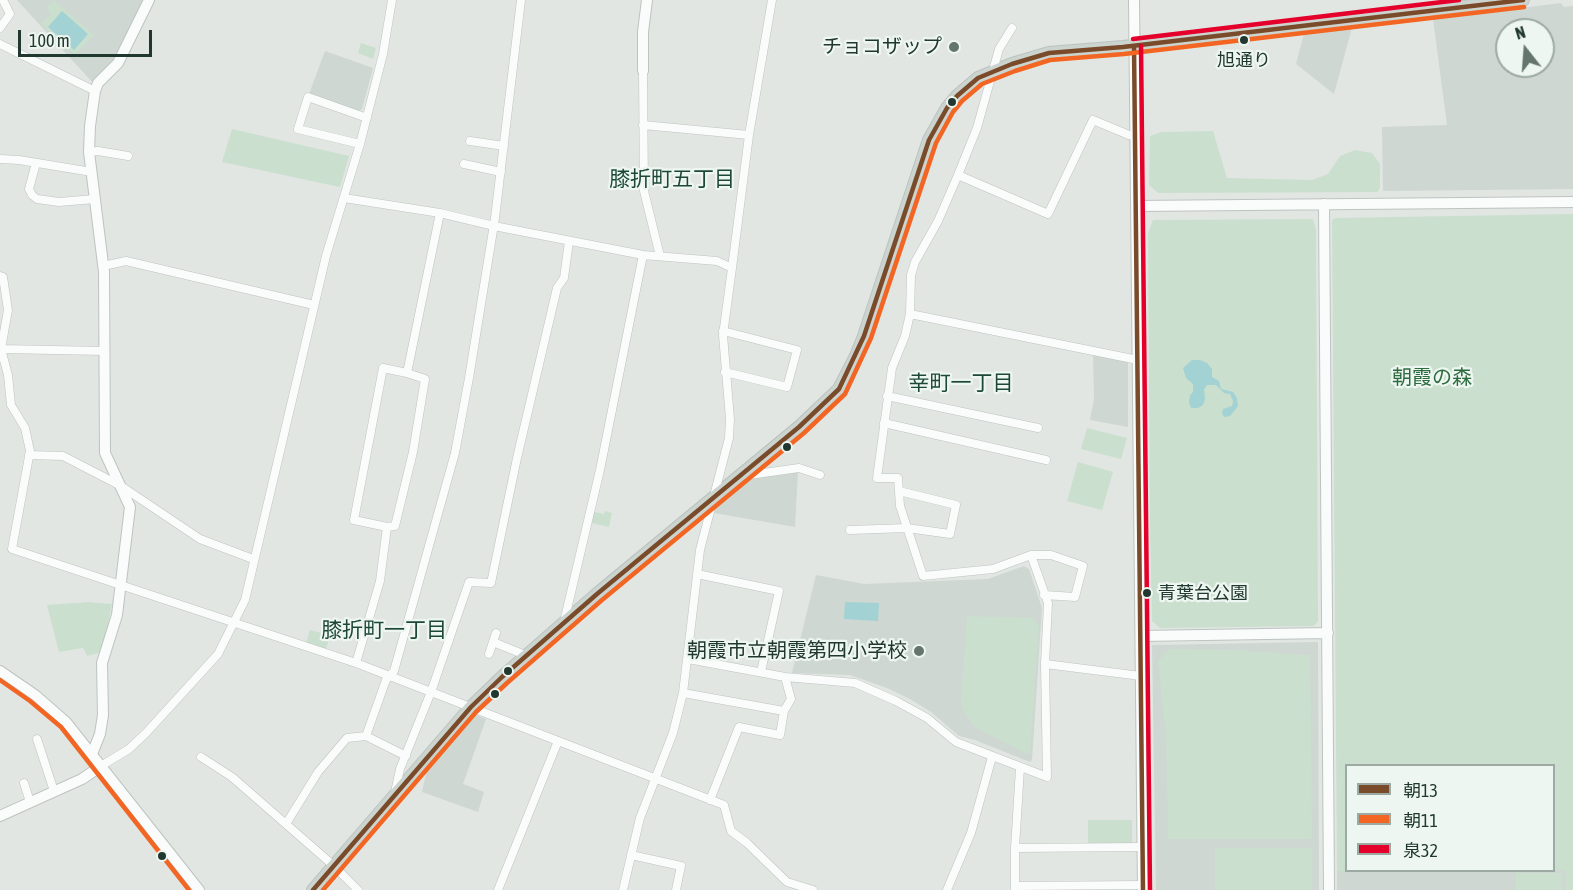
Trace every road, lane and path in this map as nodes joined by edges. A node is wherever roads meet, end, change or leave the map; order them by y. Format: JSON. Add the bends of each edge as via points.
{"nodes":[{"id":1,"x":3,"y":0,"type":"edge"},
{"id":2,"x":149,"y":0,"type":"edge"},
{"id":3,"x":392,"y":0,"type":"edge"},
{"id":4,"x":522,"y":0,"type":"edge"},
{"id":5,"x":647,"y":0,"type":"edge"},
{"id":6,"x":772,"y":0,"type":"edge"},
{"id":7,"x":1134,"y":0,"type":"edge"},
{"id":8,"x":1523,"y":0,"type":"edge"},
{"id":9,"x":1012,"y":27,"type":"dead end"},
{"id":10,"x":0,"y":28,"type":"edge"},
{"id":11,"x":0,"y":44,"type":"edge"},
{"id":12,"x":1134,"y":46,"type":"junction"},
{"id":13,"x":643,"y":71,"type":"joint"},
{"id":14,"x":993,"y":71,"type":"junction"},
{"id":15,"x":95,"y":91,"type":"junction"},
{"id":16,"x":367,"y":118,"type":"junction"},
{"id":17,"x":643,"y":125,"type":"junction"},
{"id":18,"x":749,"y":135,"type":"junction"},
{"id":19,"x":1137,"y":136,"type":"junction"},
{"id":20,"x":470,"y":141,"type":"dead end"},
{"id":21,"x":360,"y":144,"type":"junction"},
{"id":22,"x":504,"y":146,"type":"junction"},
{"id":23,"x":90,"y":152,"type":"junction"},
{"id":24,"x":128,"y":156,"type":"dead end"},
{"id":25,"x":0,"y":159,"type":"edge"},
{"id":26,"x":36,"y":163,"type":"junction"},
{"id":27,"x":464,"y":164,"type":"dead end"},
{"id":28,"x":92,"y":171,"type":"junction"},
{"id":29,"x":501,"y":172,"type":"junction"},
{"id":30,"x":958,"y":175,"type":"junction"},
{"id":31,"x":344,"y":198,"type":"junction"},
{"id":32,"x":95,"y":199,"type":"junction"},
{"id":33,"x":1573,"y":202,"type":"edge"},
{"id":34,"x":1324,"y":204,"type":"junction"},
{"id":35,"x":1137,"y":206,"type":"junction"},
{"id":36,"x":440,"y":213,"type":"junction"},
{"id":37,"x":494,"y":226,"type":"junction"},
{"id":38,"x":569,"y":241,"type":"junction"},
{"id":39,"x":643,"y":255,"type":"junction"},
{"id":40,"x":660,"y":256,"type":"junction"},
{"id":41,"x":103,"y":266,"type":"junction"},
{"id":42,"x":732,"y":268,"type":"junction"},
{"id":43,"x":0,"y":276,"type":"edge"},
{"id":44,"x":314,"y":304,"type":"junction"},
{"id":45,"x":910,"y":314,"type":"junction"},
{"id":46,"x":723,"y":331,"type":"junction"},
{"id":47,"x":1,"y":350,"type":"edge"},
{"id":48,"x":105,"y":351,"type":"junction"},
{"id":49,"x":1138,"y":360,"type":"junction"},
{"id":50,"x":725,"y":372,"type":"junction"},
{"id":51,"x":407,"y":373,"type":"junction"},
{"id":52,"x":887,"y":396,"type":"junction"},
{"id":53,"x":884,"y":423,"type":"junction"},
{"id":54,"x":1038,"y":428,"type":"dead end"},
{"id":55,"x":29,"y":455,"type":"junction"},
{"id":56,"x":1046,"y":460,"type":"dead end"},
{"id":57,"x":820,"y":475,"type":"dead end"},
{"id":58,"x":738,"y":477,"type":"junction"},
{"id":59,"x":120,"y":486,"type":"junction"},
{"id":60,"x":899,"y":490,"type":"junction"},
{"id":61,"x":714,"y":496,"type":"junction"},
{"id":62,"x":387,"y":527,"type":"junction"},
{"id":63,"x":906,"y":528,"type":"junction"},
{"id":64,"x":850,"y":530,"type":"dead end"},
{"id":65,"x":1031,"y":555,"type":"junction"},
{"id":66,"x":253,"y":559,"type":"junction"},
{"id":67,"x":697,"y":574,"type":"junction"},
{"id":68,"x":120,"y":585,"type":"junction"},
{"id":69,"x":1044,"y":595,"type":"junction"},
{"id":70,"x":233,"y":623,"type":"junction"},
{"id":71,"x":564,"y":623,"type":"junction"},
{"id":72,"x":496,"y":633,"type":"dead end"},
{"id":73,"x":1328,"y":633,"type":"junction"},
{"id":74,"x":1141,"y":636,"type":"junction"},
{"id":75,"x":493,"y":642,"type":"junction"},
{"id":76,"x":489,"y":654,"type":"dead end"},
{"id":77,"x":525,"y":656,"type":"junction"},
{"id":78,"x":688,"y":659,"type":"junction"},
{"id":79,"x":356,"y":663,"type":"junction"},
{"id":80,"x":1045,"y":664,"type":"junction"},
{"id":81,"x":0,"y":671,"type":"edge"},
{"id":82,"x":761,"y":672,"type":"junction"},
{"id":83,"x":1141,"y":676,"type":"junction"},
{"id":84,"x":391,"y":677,"type":"junction"},
{"id":85,"x":785,"y":677,"type":"junction"},
{"id":86,"x":431,"y":692,"type":"junction"},
{"id":87,"x":683,"y":693,"type":"junction"},
{"id":88,"x":471,"y":707,"type":"junction"},
{"id":89,"x":784,"y":711,"type":"junction"},
{"id":90,"x":366,"y":736,"type":"junction"},
{"id":91,"x":37,"y":739,"type":"dead end"},
{"id":92,"x":558,"y":741,"type":"junction"},
{"id":93,"x":92,"y":754,"type":"junction"},
{"id":94,"x":406,"y":756,"type":"junction"},
{"id":95,"x":201,"y":757,"type":"dead end"},
{"id":96,"x":992,"y":757,"type":"junction"},
{"id":97,"x":101,"y":766,"type":"junction"},
{"id":98,"x":1020,"y":768,"type":"junction"},
{"id":99,"x":654,"y":778,"type":"junction"},
{"id":100,"x":24,"y":783,"type":"dead end"},
{"id":101,"x":54,"y":791,"type":"junction"},
{"id":102,"x":394,"y":796,"type":"junction"},
{"id":103,"x":710,"y":800,"type":"junction"},
{"id":104,"x":30,"y":802,"type":"junction"},
{"id":105,"x":0,"y":816,"type":"edge"},
{"id":106,"x":286,"y":824,"type":"junction"},
{"id":107,"x":1143,"y":847,"type":"junction"},
{"id":108,"x":1015,"y":848,"type":"junction"},
{"id":109,"x":631,"y":855,"type":"junction"},
{"id":110,"x":334,"y":866,"type":"junction"},
{"id":111,"x":1015,"y":888,"type":"edge"},
{"id":112,"x":1108,"y":888,"type":"edge"},
{"id":113,"x":1143,"y":888,"type":"edge"},
{"id":114,"x":199,"y":890,"type":"edge"},
{"id":115,"x":313,"y":890,"type":"edge"},
{"id":116,"x":358,"y":890,"type":"edge"},
{"id":117,"x":498,"y":890,"type":"edge"},
{"id":118,"x":622,"y":890,"type":"edge"},
{"id":119,"x":676,"y":890,"type":"edge"},
{"id":120,"x":813,"y":890,"type":"edge"},
{"id":121,"x":947,"y":890,"type":"edge"},
{"id":122,"x":1329,"y":890,"type":"edge"}],
"edges":[{"from":1,"to":10,"type":"street","via":[[10,14]]},
{"from":2,"to":15,"type":"street","via":[[118,63]]},
{"from":3,"to":16,"type":"street"},
{"from":4,"to":22,"type":"street"},
{"from":5,"to":13,"type":"street"},
{"from":6,"to":18,"type":"street"},
{"from":7,"to":12,"type":"street"},
{"from":8,"to":12,"type":"main road"},
{"from":9,"to":14,"type":"street","via":[[999,49]]},
{"from":11,"to":15,"type":"street"},
{"from":12,"to":14,"type":"main road","via":[[1049,53]]},
{"from":12,"to":19,"type":"street"},
{"from":13,"to":17,"type":"street"},
{"from":14,"to":30,"type":"street","via":[[977,128]]},
{"from":14,"to":58,"type":"main road","via":[[957,96],[928,140],[864,336],[845,379],[826,403]]},
{"from":15,"to":23,"type":"street"},
{"from":16,"to":21,"type":"street"},
{"from":16,"to":21,"type":"street","via":[[308,97],[298,129]]},
{"from":17,"to":18,"type":"street"},
{"from":17,"to":40,"type":"street","via":[[644,191]]},
{"from":18,"to":42,"type":"street"},
{"from":19,"to":30,"type":"street","via":[[1093,120],[1048,213]]},
{"from":19,"to":35,"type":"street"},
{"from":20,"to":22,"type":"street"},
{"from":21,"to":31,"type":"street"},
{"from":22,"to":29,"type":"street"},
{"from":23,"to":24,"type":"street"},
{"from":23,"to":28,"type":"street"},
{"from":25,"to":26,"type":"street"},
{"from":26,"to":28,"type":"street"},
{"from":26,"to":32,"type":"street","via":[[29,189],[37,199]]},
{"from":27,"to":29,"type":"street"},
{"from":28,"to":32,"type":"street"},
{"from":29,"to":37,"type":"street"},
{"from":30,"to":45,"type":"street","via":[[915,262]]},
{"from":31,"to":36,"type":"street"},
{"from":31,"to":44,"type":"street"},
{"from":32,"to":41,"type":"street"},
{"from":33,"to":34,"type":"street"},
{"from":34,"to":35,"type":"street"},
{"from":34,"to":73,"type":"street"},
{"from":35,"to":49,"type":"street"},
{"from":36,"to":37,"type":"street"},
{"from":36,"to":51,"type":"street"},
{"from":37,"to":38,"type":"street"},
{"from":37,"to":84,"type":"street","via":[[454,453]]},
{"from":38,"to":39,"type":"street"},
{"from":38,"to":86,"type":"street","via":[[564,278],[557,288],[491,583],[469,582]]},
{"from":39,"to":40,"type":"street"},
{"from":39,"to":71,"type":"street","via":[[600,470]]},
{"from":40,"to":42,"type":"street","via":[[717,261]]},
{"from":41,"to":44,"type":"street","via":[[126,261]]},
{"from":41,"to":48,"type":"street"},
{"from":42,"to":46,"type":"street"},
{"from":43,"to":47,"type":"street","via":[[8,310]]},
{"from":44,"to":66,"type":"street"},
{"from":45,"to":49,"type":"street"},
{"from":45,"to":52,"type":"street"},
{"from":46,"to":50,"type":"street"},
{"from":46,"to":50,"type":"street","via":[[797,350],[787,387]]},
{"from":47,"to":48,"type":"street"},
{"from":47,"to":55,"type":"street","via":[[12,405],[26,428]]},
{"from":48,"to":59,"type":"street","via":[[105,453]]},
{"from":49,"to":74,"type":"street"},
{"from":50,"to":61,"type":"street","via":[[729,438]]},
{"from":51,"to":62,"type":"street","via":[[425,379],[395,526]]},
{"from":51,"to":62,"type":"street","via":[[383,368],[354,519]]},
{"from":52,"to":53,"type":"street"},
{"from":52,"to":54,"type":"street"},
{"from":53,"to":56,"type":"street"},
{"from":53,"to":60,"type":"street","via":[[877,478],[898,477]]},
{"from":55,"to":59,"type":"street","via":[[63,456]]},
{"from":55,"to":68,"type":"street","via":[[12,549]]},
{"from":57,"to":58,"type":"street","via":[[799,468]]},
{"from":58,"to":61,"type":"main road"},
{"from":59,"to":66,"type":"street","via":[[200,539]]},
{"from":59,"to":68,"type":"street","via":[[130,507]]},
{"from":60,"to":63,"type":"street"},
{"from":60,"to":63,"type":"street","via":[[956,506],[950,534]]},
{"from":61,"to":67,"type":"street"},
{"from":61,"to":71,"type":"main road"},
{"from":62,"to":79,"type":"street","via":[[380,581]]},
{"from":63,"to":64,"type":"street"},
{"from":63,"to":65,"type":"street","via":[[923,576],[993,569]]},
{"from":65,"to":69,"type":"street"},
{"from":65,"to":69,"type":"street","via":[[1051,555],[1083,566],[1075,597]]},
{"from":66,"to":70,"type":"street","via":[[245,600]]},
{"from":67,"to":78,"type":"street"},
{"from":67,"to":82,"type":"street","via":[[779,591]]},
{"from":68,"to":70,"type":"street"},
{"from":68,"to":93,"type":"street","via":[[117,615],[102,663],[103,715]]},
{"from":69,"to":80,"type":"street"},
{"from":70,"to":79,"type":"street"},
{"from":70,"to":97,"type":"street","via":[[218,654],[146,733]]},
{"from":71,"to":77,"type":"main road"},
{"from":72,"to":75,"type":"street"},
{"from":73,"to":74,"type":"street"},
{"from":73,"to":122,"type":"street"},
{"from":74,"to":83,"type":"street"},
{"from":75,"to":76,"type":"street"},
{"from":75,"to":77,"type":"street"},
{"from":77,"to":88,"type":"main road"},
{"from":78,"to":82,"type":"street"},
{"from":78,"to":87,"type":"street"},
{"from":79,"to":84,"type":"street"},
{"from":80,"to":83,"type":"street"},
{"from":80,"to":98,"type":"street","via":[[1047,777]]},
{"from":81,"to":93,"type":"street","via":[[51,708]]},
{"from":82,"to":85,"type":"street"},
{"from":83,"to":107,"type":"street"},
{"from":84,"to":86,"type":"street"},
{"from":84,"to":90,"type":"street"},
{"from":85,"to":89,"type":"street","via":[[791,699]]},
{"from":85,"to":96,"type":"street","via":[[855,683],[927,718],[956,742]]},
{"from":86,"to":88,"type":"street"},
{"from":86,"to":94,"type":"street"},
{"from":87,"to":89,"type":"street"},
{"from":87,"to":99,"type":"street","via":[[673,733]]},
{"from":88,"to":92,"type":"street"},
{"from":88,"to":102,"type":"main road"},
{"from":89,"to":103,"type":"street","via":[[780,735],[739,727]]},
{"from":90,"to":94,"type":"street"},
{"from":90,"to":106,"type":"street","via":[[347,738],[318,772]]},
{"from":91,"to":101,"type":"street"},
{"from":92,"to":99,"type":"street"},
{"from":92,"to":117,"type":"street"},
{"from":93,"to":97,"type":"street"},
{"from":94,"to":102,"type":"street"},
{"from":95,"to":106,"type":"street","via":[[232,777]]},
{"from":96,"to":98,"type":"street"},
{"from":96,"to":121,"type":"street","via":[[971,833]]},
{"from":97,"to":101,"type":"street"},
{"from":97,"to":114,"type":"street"},
{"from":98,"to":108,"type":"street"},
{"from":99,"to":103,"type":"street"},
{"from":99,"to":109,"type":"street"},
{"from":100,"to":104,"type":"street"},
{"from":101,"to":104,"type":"street"},
{"from":102,"to":110,"type":"main road"},
{"from":103,"to":120,"type":"street","via":[[724,805],[731,831],[787,882]]},
{"from":104,"to":105,"type":"street"},
{"from":106,"to":110,"type":"street"},
{"from":107,"to":108,"type":"street"},
{"from":107,"to":113,"type":"street"},
{"from":108,"to":111,"type":"street"},
{"from":109,"to":118,"type":"street"},
{"from":109,"to":119,"type":"street","via":[[681,866]]},
{"from":110,"to":115,"type":"main road"},
{"from":110,"to":116,"type":"street"},
{"from":111,"to":112,"type":"street"},
{"from":112,"to":113,"type":"street"}]}
